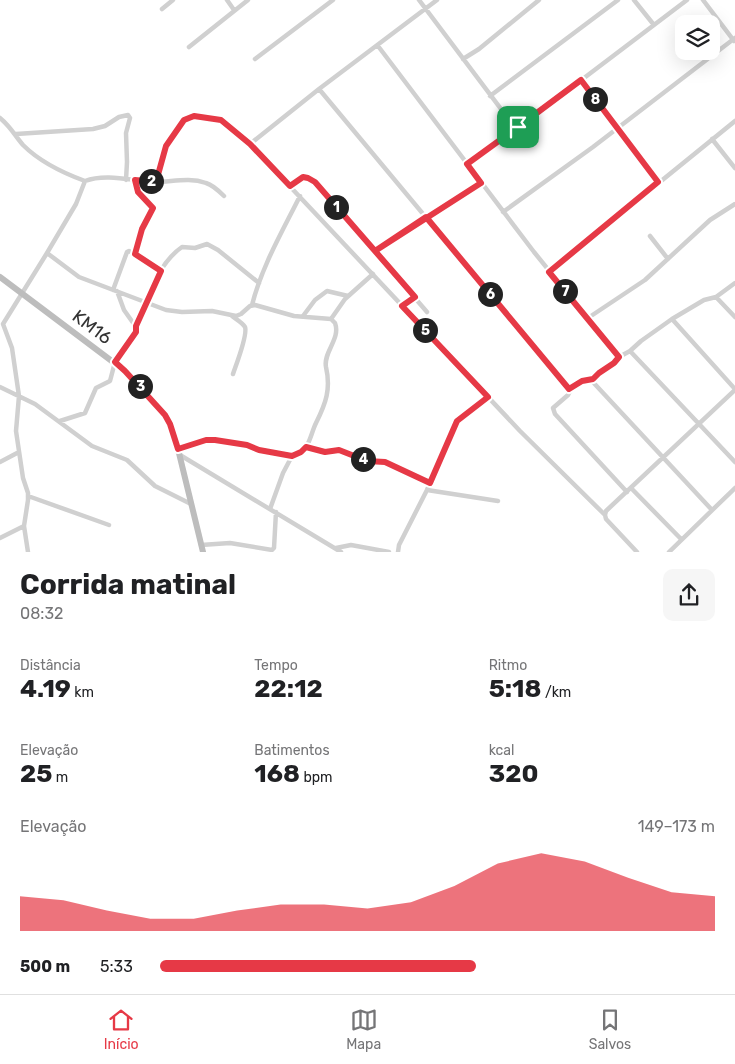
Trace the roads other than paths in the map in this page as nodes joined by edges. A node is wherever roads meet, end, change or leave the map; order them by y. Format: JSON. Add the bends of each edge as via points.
{"nodes":[{"id":1,"x":173,"y":0,"type":"edge"},
{"id":2,"x":226,"y":0,"type":"edge"},
{"id":3,"x":248,"y":0,"type":"edge"},
{"id":4,"x":333,"y":0,"type":"edge"},
{"id":5,"x":419,"y":0,"type":"edge"},
{"id":6,"x":437,"y":0,"type":"edge"},
{"id":7,"x":539,"y":0,"type":"edge"},
{"id":8,"x":618,"y":0,"type":"edge"},
{"id":9,"x":634,"y":0,"type":"edge"},
{"id":10,"x":687,"y":0,"type":"edge"},
{"id":11,"x":703,"y":0,"type":"edge"},
{"id":12,"x":426,"y":8,"type":"junction"},
{"id":13,"x":162,"y":9,"type":"dead end"},
{"id":14,"x":234,"y":10,"type":"junction"},
{"id":15,"x":654,"y":25,"type":"junction"},
{"id":16,"x":734,"y":40,"type":"edge"},
{"id":17,"x":378,"y":46,"type":"junction"},
{"id":18,"x":189,"y":47,"type":"dead end"},
{"id":19,"x":255,"y":59,"type":"dead end"},
{"id":20,"x":463,"y":59,"type":"junction"},
{"id":21,"x":581,"y":80,"type":"junction"},
{"id":22,"x":319,"y":89,"type":"junction"},
{"id":23,"x":490,"y":96,"type":"junction"},
{"id":24,"x":0,"y":118,"type":"edge"},
{"id":25,"x":735,"y":121,"type":"edge"},
{"id":26,"x":518,"y":127,"type":"junction"},
{"id":27,"x":617,"y":129,"type":"junction"},
{"id":28,"x":16,"y":134,"type":"junction"},
{"id":29,"x":712,"y":139,"type":"junction"},
{"id":30,"x":250,"y":144,"type":"junction"},
{"id":31,"x":467,"y":164,"type":"junction"},
{"id":32,"x":735,"y":168,"type":"edge"},
{"id":33,"x":126,"y":180,"type":"junction"},
{"id":34,"x":135,"y":180,"type":"junction"},
{"id":35,"x":85,"y":181,"type":"junction"},
{"id":36,"x":156,"y":182,"type":"junction"},
{"id":37,"x":658,"y":182,"type":"junction"},
{"id":38,"x":481,"y":183,"type":"junction"},
{"id":39,"x":290,"y":186,"type":"junction"},
{"id":40,"x":224,"y":196,"type":"dead end"},
{"id":41,"x":300,"y":196,"type":"junction"},
{"id":42,"x":735,"y":204,"type":"edge"},
{"id":43,"x":503,"y":212,"type":"junction"},
{"id":44,"x":426,"y":217,"type":"junction"},
{"id":45,"x":650,"y":236,"type":"dead end"},
{"id":46,"x":375,"y":251,"type":"junction"},
{"id":47,"x":47,"y":253,"type":"junction"},
{"id":48,"x":135,"y":254,"type":"junction"},
{"id":49,"x":668,"y":259,"type":"junction"},
{"id":50,"x":161,"y":271,"type":"junction"},
{"id":51,"x":549,"y":272,"type":"junction"},
{"id":52,"x":373,"y":274,"type":"junction"},
{"id":53,"x":0,"y":277,"type":"edge"},
{"id":54,"x":259,"y":283,"type":"junction"},
{"id":55,"x":735,"y":283,"type":"edge"},
{"id":56,"x":115,"y":290,"type":"junction"},
{"id":57,"x":22,"y":293,"type":"junction"},
{"id":58,"x":348,"y":296,"type":"junction"},
{"id":59,"x":415,"y":297,"type":"junction"},
{"id":60,"x":716,"y":297,"type":"junction"},
{"id":61,"x":146,"y":303,"type":"junction"},
{"id":62,"x":252,"y":305,"type":"junction"},
{"id":63,"x":402,"y":306,"type":"junction"},
{"id":64,"x":428,"y":312,"type":"dead end"},
{"id":65,"x":231,"y":315,"type":"junction"},
{"id":66,"x":303,"y":316,"type":"junction"},
{"id":67,"x":735,"y":317,"type":"edge"},
{"id":68,"x":588,"y":318,"type":"junction"},
{"id":69,"x":332,"y":319,"type":"junction"},
{"id":70,"x":672,"y":319,"type":"junction"},
{"id":71,"x":136,"y":326,"type":"junction"},
{"id":72,"x":630,"y":351,"type":"junction"},
{"id":73,"x":619,"y":357,"type":"junction"},
{"id":74,"x":115,"y":362,"type":"junction"},
{"id":75,"x":232,"y":374,"type":"dead end"},
{"id":76,"x":591,"y":380,"type":"junction"},
{"id":77,"x":0,"y":387,"type":"edge"},
{"id":78,"x":569,"y":389,"type":"junction"},
{"id":79,"x":735,"y":390,"type":"edge"},
{"id":80,"x":19,"y":396,"type":"junction"},
{"id":81,"x":488,"y":397,"type":"junction"},
{"id":82,"x":60,"y":421,"type":"junction"},
{"id":83,"x":700,"y":425,"type":"junction"},
{"id":84,"x":306,"y":447,"type":"junction"},
{"id":85,"x":19,"y":452,"type":"junction"},
{"id":86,"x":178,"y":452,"type":"junction"},
{"id":87,"x":292,"y":456,"type":"junction"},
{"id":88,"x":663,"y":458,"type":"junction"},
{"id":89,"x":0,"y":462,"type":"edge"},
{"id":90,"x":735,"y":462,"type":"edge"},
{"id":91,"x":430,"y":483,"type":"junction"},
{"id":92,"x":631,"y":488,"type":"junction"},
{"id":93,"x":735,"y":488,"type":"edge"},
{"id":94,"x":427,"y":490,"type":"junction"},
{"id":95,"x":627,"y":492,"type":"junction"},
{"id":96,"x":28,"y":496,"type":"junction"},
{"id":97,"x":498,"y":501,"type":"dead end"},
{"id":98,"x":191,"y":504,"type":"junction"},
{"id":99,"x":270,"y":509,"type":"junction"},
{"id":100,"x":712,"y":510,"type":"junction"},
{"id":101,"x":276,"y":512,"type":"junction"},
{"id":102,"x":605,"y":515,"type":"junction"},
{"id":103,"x":109,"y":525,"type":"dead end"},
{"id":104,"x":24,"y":526,"type":"junction"},
{"id":105,"x":0,"y":538,"type":"edge"},
{"id":106,"x":681,"y":539,"type":"junction"},
{"id":107,"x":399,"y":544,"type":"junction"},
{"id":108,"x":202,"y":548,"type":"edge"},
{"id":109,"x":336,"y":548,"type":"junction"},
{"id":110,"x":388,"y":551,"type":"edge"},
{"id":111,"x":28,"y":552,"type":"edge"},
{"id":112,"x":341,"y":552,"type":"edge"},
{"id":113,"x":398,"y":552,"type":"edge"},
{"id":114,"x":636,"y":552,"type":"edge"},
{"id":115,"x":669,"y":552,"type":"edge"}],
"edges":[{"from":1,"to":13,"type":"street"},
{"from":2,"to":14,"type":"street"},
{"from":3,"to":14,"type":"street"},
{"from":4,"to":19,"type":"street"},
{"from":5,"to":12,"type":"street"},
{"from":6,"to":12,"type":"street"},
{"from":7,"to":20,"type":"street"},
{"from":8,"to":23,"type":"street"},
{"from":9,"to":15,"type":"street"},
{"from":10,"to":15,"type":"street"},
{"from":11,"to":16,"type":"street"},
{"from":12,"to":17,"type":"street"},
{"from":12,"to":20,"type":"street"},
{"from":14,"to":18,"type":"street"},
{"from":15,"to":21,"type":"street"},
{"from":16,"to":27,"type":"street"},
{"from":17,"to":22,"type":"street"},
{"from":17,"to":31,"type":"street"},
{"from":20,"to":23,"type":"street"},
{"from":21,"to":26,"type":"street"},
{"from":21,"to":27,"type":"street"},
{"from":22,"to":30,"type":"street"},
{"from":22,"to":44,"type":"street"},
{"from":23,"to":26,"type":"street"},
{"from":24,"to":28,"type":"street"},
{"from":25,"to":29,"type":"street"},
{"from":26,"to":31,"type":"street"},
{"from":27,"to":37,"type":"street"},
{"from":27,"to":43,"type":"street"},
{"from":28,"to":33,"type":"street","via":[[93,129],[128,115]]},
{"from":28,"to":35,"type":"street","via":[[21,143],[54,168]]},
{"from":29,"to":32,"type":"street"},
{"from":29,"to":37,"type":"street"},
{"from":30,"to":36,"type":"street","via":[[220,119],[187,118],[174,132],[163,152]]},
{"from":30,"to":39,"type":"street"},
{"from":31,"to":38,"type":"street"},
{"from":33,"to":34,"type":"street"},
{"from":33,"to":35,"type":"street","via":[[102,178]]},
{"from":34,"to":36,"type":"street"},
{"from":34,"to":48,"type":"street","via":[[138,192],[153,208],[142,229]]},
{"from":35,"to":47,"type":"street","via":[[76,204]]},
{"from":36,"to":40,"type":"street","via":[[184,179],[205,182]]},
{"from":37,"to":51,"type":"street"},
{"from":38,"to":43,"type":"street"},
{"from":38,"to":44,"type":"street"},
{"from":39,"to":41,"type":"street"},
{"from":39,"to":46,"type":"street","via":[[303,177],[315,182]]},
{"from":41,"to":52,"type":"street"},
{"from":41,"to":54,"type":"street"},
{"from":42,"to":49,"type":"street","via":[[710,220]]},
{"from":43,"to":51,"type":"street"},
{"from":44,"to":46,"type":"street"},
{"from":44,"to":78,"type":"street"},
{"from":45,"to":49,"type":"street"},
{"from":46,"to":59,"type":"street"},
{"from":47,"to":56,"type":"street","via":[[79,277]]},
{"from":47,"to":57,"type":"street"},
{"from":48,"to":50,"type":"street"},
{"from":48,"to":56,"type":"street","via":[[127,252]]},
{"from":49,"to":68,"type":"street","via":[[645,280]]},
{"from":50,"to":54,"type":"street","via":[[182,247],[195,248],[207,244]]},
{"from":50,"to":61,"type":"street"},
{"from":51,"to":68,"type":"street"},
{"from":52,"to":58,"type":"street"},
{"from":52,"to":63,"type":"street"},
{"from":53,"to":57,"type":"street","name":"KM16"},
{"from":54,"to":62,"type":"street"},
{"from":55,"to":60,"type":"street"},
{"from":56,"to":61,"type":"street"},
{"from":56,"to":71,"type":"street"},
{"from":57,"to":74,"type":"street","name":"KM16"},
{"from":57,"to":80,"type":"street","via":[[3,325],[12,348]]},
{"from":58,"to":66,"type":"street","via":[[327,291]]},
{"from":58,"to":69,"type":"street"},
{"from":59,"to":63,"type":"street"},
{"from":59,"to":64,"type":"street"},
{"from":60,"to":67,"type":"street"},
{"from":60,"to":70,"type":"street","via":[[704,300]]},
{"from":61,"to":65,"type":"street","via":[[170,311],[212,311]]},
{"from":61,"to":71,"type":"street"},
{"from":62,"to":65,"type":"street","via":[[242,314]]},
{"from":62,"to":66,"type":"street"},
{"from":63,"to":81,"type":"street"},
{"from":65,"to":75,"type":"street","via":[[245,327]]},
{"from":66,"to":69,"type":"street"},
{"from":68,"to":73,"type":"street"},
{"from":69,"to":84,"type":"street","via":[[336,330],[326,361],[329,383],[321,413]]},
{"from":70,"to":72,"type":"street"},
{"from":70,"to":79,"type":"street"},
{"from":71,"to":74,"type":"street","via":[[136,332]]},
{"from":72,"to":73,"type":"street"},
{"from":72,"to":83,"type":"street"},
{"from":73,"to":76,"type":"street"},
{"from":74,"to":82,"type":"street","via":[[110,381],[96,388],[85,413]]},
{"from":74,"to":86,"type":"street","name":"KM16","via":[[165,415]]},
{"from":76,"to":78,"type":"street"},
{"from":76,"to":88,"type":"street"},
{"from":77,"to":80,"type":"street"},
{"from":78,"to":95,"type":"street","via":[[569,393],[553,408],[554,412]]},
{"from":79,"to":83,"type":"street"},
{"from":80,"to":82,"type":"street"},
{"from":80,"to":85,"type":"street","via":[[16,430]]},
{"from":81,"to":91,"type":"street","via":[[457,421]]},
{"from":81,"to":102,"type":"street"},
{"from":82,"to":98,"type":"street","via":[[92,446],[127,460],[155,486]]},
{"from":83,"to":88,"type":"street"},
{"from":83,"to":90,"type":"street"},
{"from":84,"to":87,"type":"street"},
{"from":84,"to":91,"type":"street","via":[[325,452],[339,450],[367,461],[385,462]]},
{"from":85,"to":89,"type":"street"},
{"from":85,"to":96,"type":"street"},
{"from":86,"to":87,"type":"street","via":[[206,440],[215,440]]},
{"from":86,"to":98,"type":"street","name":"KM16"},
{"from":86,"to":99,"type":"street"},
{"from":87,"to":99,"type":"street"},
{"from":88,"to":92,"type":"street"},
{"from":88,"to":100,"type":"street"},
{"from":91,"to":94,"type":"street"},
{"from":92,"to":95,"type":"street"},
{"from":92,"to":106,"type":"street"},
{"from":93,"to":100,"type":"street"},
{"from":94,"to":97,"type":"street"},
{"from":94,"to":107,"type":"street"},
{"from":95,"to":102,"type":"street"},
{"from":96,"to":103,"type":"street"},
{"from":96,"to":104,"type":"street"},
{"from":98,"to":108,"type":"street","name":"KM16"},
{"from":99,"to":101,"type":"street"},
{"from":100,"to":106,"type":"street"},
{"from":101,"to":108,"type":"street","via":[[272,550],[230,543]]},
{"from":101,"to":109,"type":"street"},
{"from":102,"to":114,"type":"street"},
{"from":104,"to":105,"type":"street"},
{"from":104,"to":111,"type":"street"},
{"from":106,"to":115,"type":"street"},
{"from":107,"to":110,"type":"street"},
{"from":107,"to":113,"type":"street"},
{"from":109,"to":110,"type":"street","via":[[351,545]]},
{"from":109,"to":112,"type":"street"}]}
